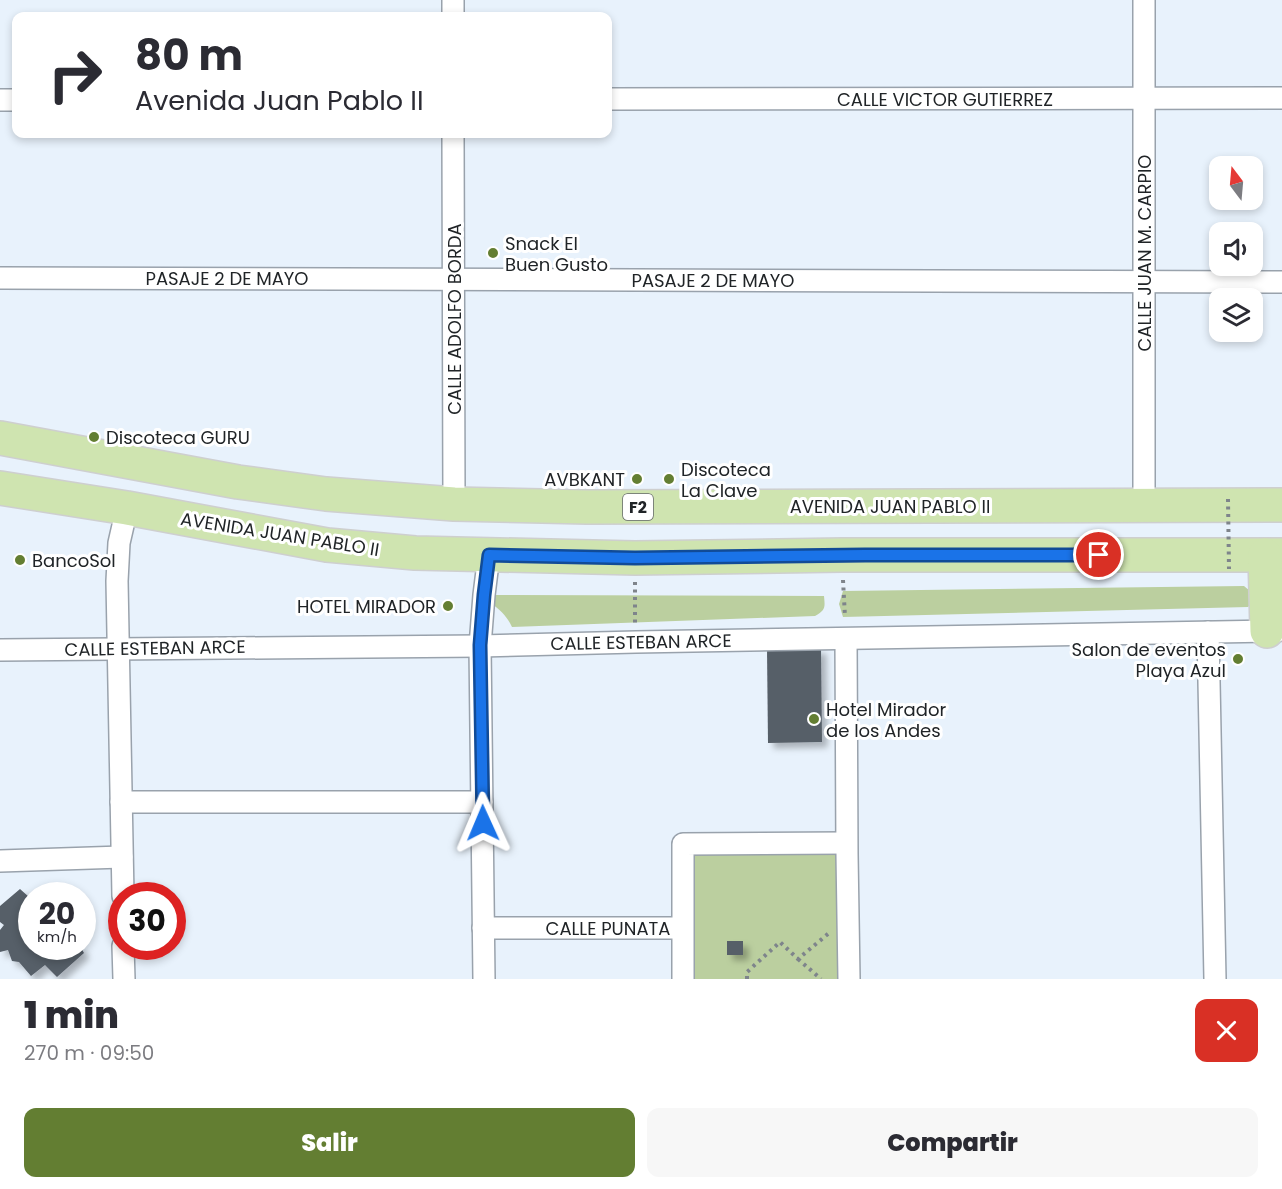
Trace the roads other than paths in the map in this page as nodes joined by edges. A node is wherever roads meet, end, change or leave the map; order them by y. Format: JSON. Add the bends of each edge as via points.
{"nodes":[{"id":1,"x":1144,"y":0,"type":"edge"},
{"id":2,"x":1282,"y":98,"type":"edge"},
{"id":3,"x":612,"y":99,"type":"edge"},
{"id":4,"x":1144,"y":99,"type":"junction"},
{"id":5,"x":453,"y":138,"type":"edge"},
{"id":6,"x":0,"y":278,"type":"edge"},
{"id":7,"x":454,"y":278,"type":"junction"},
{"id":8,"x":1144,"y":282,"type":"junction"},
{"id":9,"x":1282,"y":282,"type":"edge"},
{"id":10,"x":0,"y":438,"type":"edge"},
{"id":11,"x":0,"y":488,"type":"edge"},
{"id":12,"x":454,"y":504,"type":"junction"},
{"id":13,"x":1282,"y":505,"type":"edge"},
{"id":14,"x":1144,"y":506,"type":"junction"},
{"id":15,"x":127,"y":508,"type":"junction"},
{"id":16,"x":489,"y":555,"type":"junction"},
{"id":17,"x":1273,"y":555,"type":"edge"},
{"id":18,"x":1274,"y":631,"type":"edge"},
{"id":19,"x":1208,"y":632,"type":"junction"},
{"id":20,"x":846,"y":639,"type":"junction"},
{"id":21,"x":480,"y":645,"type":"junction"},
{"id":22,"x":118,"y":648,"type":"junction"},
{"id":23,"x":0,"y":650,"type":"edge"},
{"id":24,"x":121,"y":802,"type":"junction"},
{"id":25,"x":482,"y":802,"type":"junction"},
{"id":26,"x":846,"y":843,"type":"junction"},
{"id":27,"x":122,"y":857,"type":"junction"},
{"id":28,"x":0,"y":861,"type":"edge"},
{"id":29,"x":123,"y":882,"type":"edge"},
{"id":30,"x":483,"y":928,"type":"junction"},
{"id":31,"x":682,"y":928,"type":"junction"},
{"id":32,"x":123,"y":960,"type":"edge"},
{"id":33,"x":124,"y":979,"type":"edge"},
{"id":34,"x":484,"y":979,"type":"edge"},
{"id":35,"x":683,"y":979,"type":"edge"},
{"id":36,"x":849,"y":979,"type":"edge"},
{"id":37,"x":1215,"y":979,"type":"edge"}],
"edges":[{"from":1,"to":4,"type":"street","name":"CALLE JUAN M. CARPIO"},
{"from":2,"to":4,"type":"street","name":"CALLE VICTOR GUTIERREZ"},
{"from":3,"to":4,"type":"street","name":"CALLE VICTOR GUTIERREZ"},
{"from":4,"to":8,"type":"street","name":"CALLE JUAN M. CARPIO"},
{"from":5,"to":7,"type":"street","name":"CALLE ADOLFO BORDA"},
{"from":6,"to":7,"type":"street","name":"PASAJE 2 DE MAYO"},
{"from":7,"to":8,"type":"street","name":"PASAJE 2 DE MAYO"},
{"from":7,"to":12,"type":"street","name":"CALLE ADOLFO BORDA"},
{"from":8,"to":9,"type":"street","name":"PASAJE 2 DE MAYO"},
{"from":8,"to":14,"type":"street","name":"CALLE JUAN M. CARPIO"},
{"from":10,"to":12,"type":"highway","name":"AVENIDA JUAN PABLO II","number":"F2","via":[[238,482],[326,494]]},
{"from":11,"to":15,"type":"highway","name":"AVENIDA JUAN PABLO II"},
{"from":12,"to":14,"type":"highway","name":"AVENIDA JUAN PABLO II","number":"F2"},
{"from":13,"to":14,"type":"highway","name":"AVENIDA JUAN PABLO II","number":"F2"},
{"from":15,"to":16,"type":"highway","name":"AVENIDA JUAN PABLO II","via":[[327,545]]},
{"from":15,"to":22,"type":"street","via":[[119,543]]},
{"from":16,"to":17,"type":"highway","name":"AVENIDA JUAN PABLO II"},
{"from":16,"to":21,"type":"street"},
{"from":17,"to":18,"type":"highway"},
{"from":18,"to":19,"type":"street","name":"CALLE ESTEBAN ARCE"},
{"from":19,"to":20,"type":"street","name":"CALLE ESTEBAN ARCE"},
{"from":19,"to":37,"type":"street"},
{"from":20,"to":21,"type":"street","name":"CALLE ESTEBAN ARCE"},
{"from":20,"to":26,"type":"street"},
{"from":21,"to":22,"type":"street","name":"CALLE ESTEBAN ARCE"},
{"from":21,"to":25,"type":"street"},
{"from":22,"to":23,"type":"street","name":"CALLE ESTEBAN ARCE"},
{"from":22,"to":24,"type":"street"},
{"from":24,"to":25,"type":"street"},
{"from":24,"to":27,"type":"street"},
{"from":25,"to":30,"type":"street"},
{"from":26,"to":31,"type":"street","via":[[683,844]]},
{"from":26,"to":36,"type":"street"},
{"from":27,"to":28,"type":"street"},
{"from":27,"to":29,"type":"street"},
{"from":30,"to":31,"type":"street","name":"CALLE PUNATA"},
{"from":30,"to":34,"type":"street"},
{"from":31,"to":35,"type":"street","name":"CALLE PUNATA"},
{"from":32,"to":33,"type":"street"}]}
